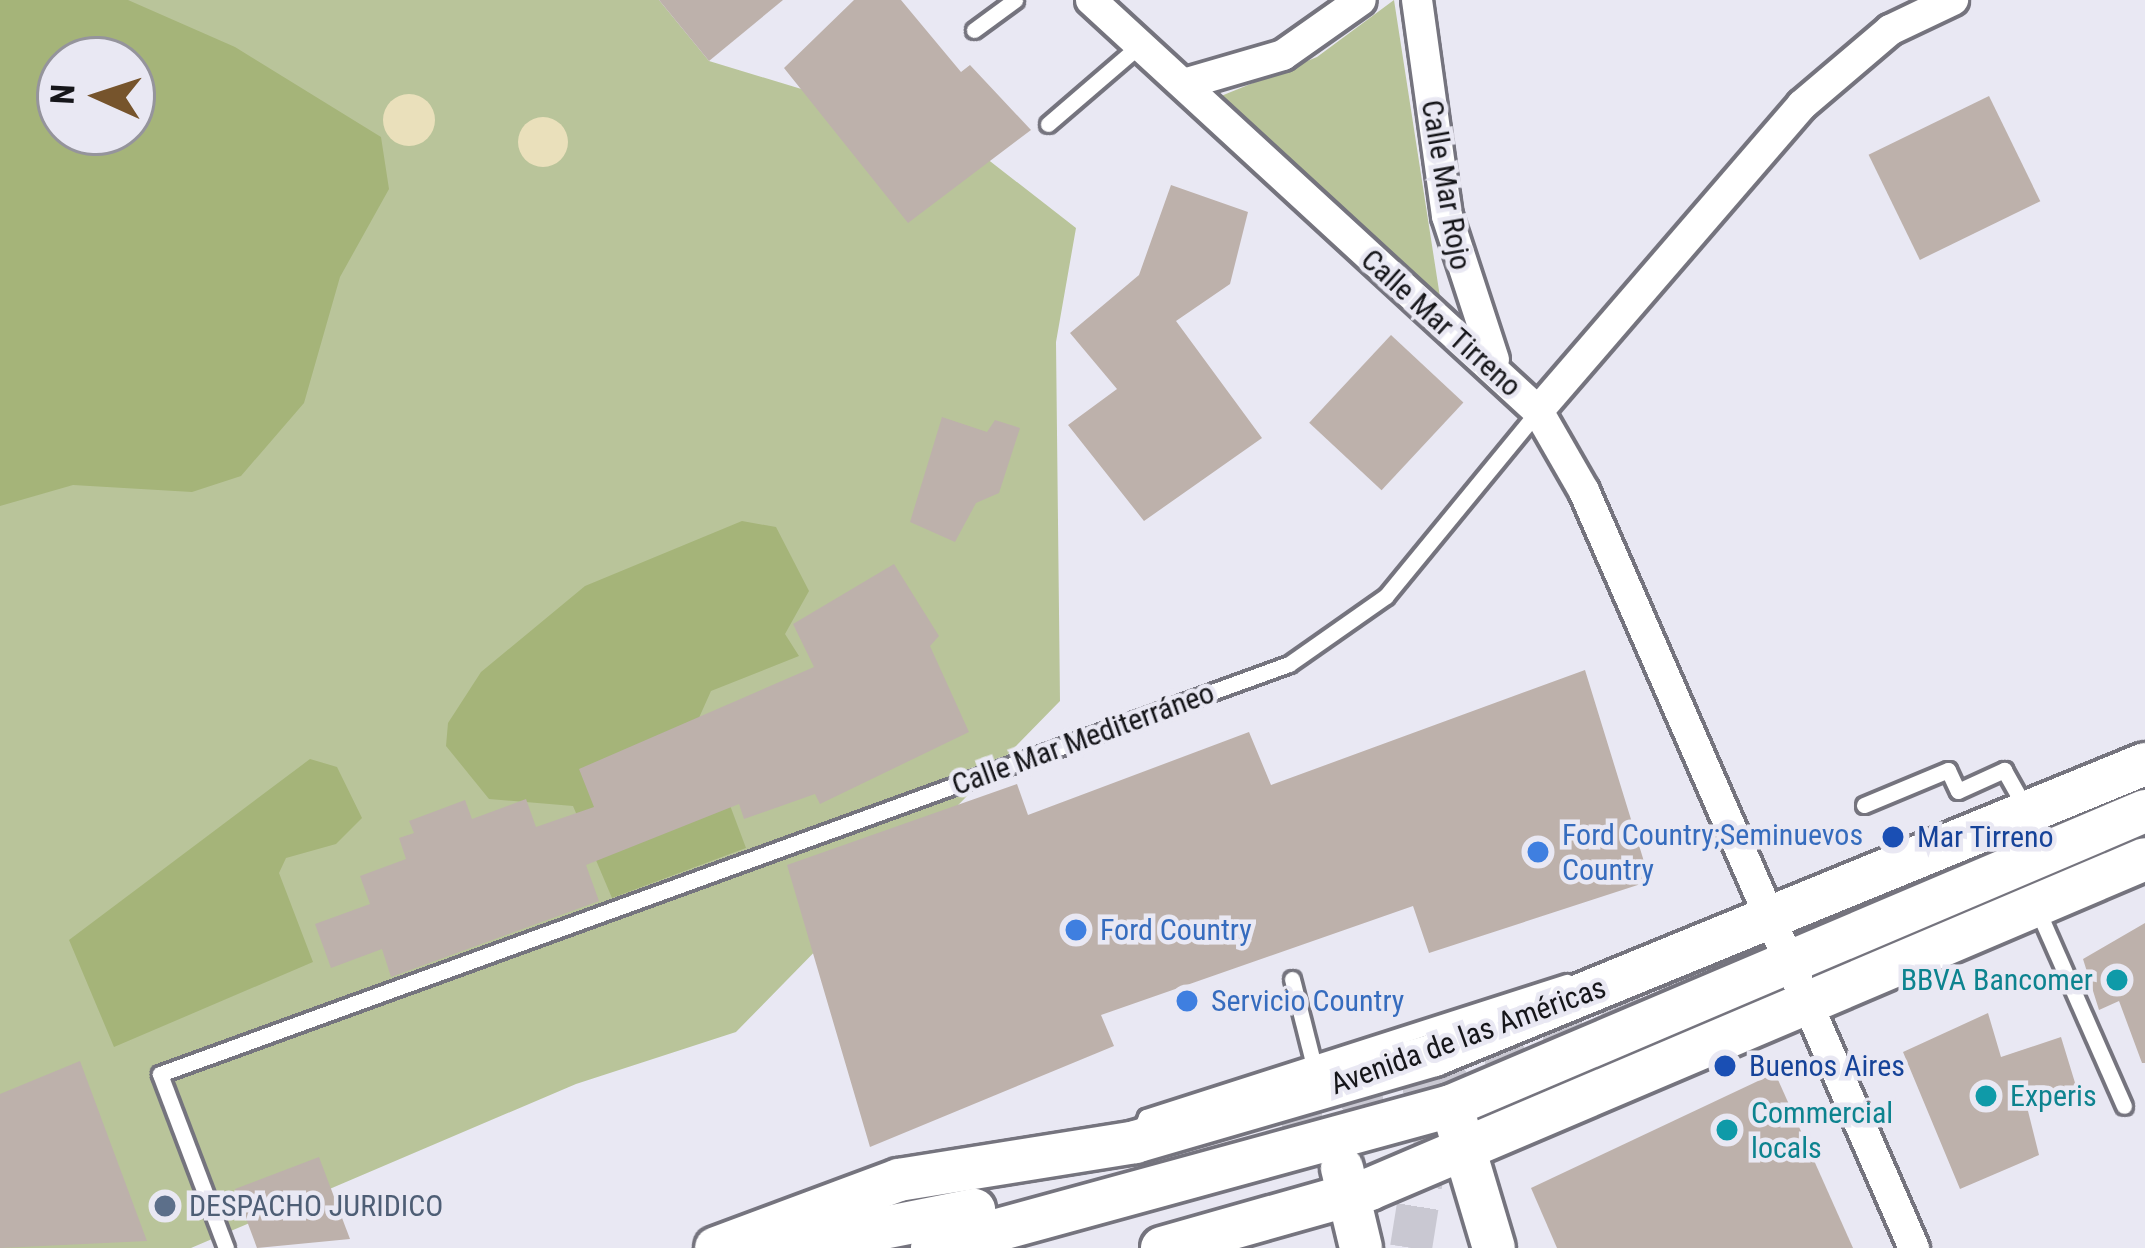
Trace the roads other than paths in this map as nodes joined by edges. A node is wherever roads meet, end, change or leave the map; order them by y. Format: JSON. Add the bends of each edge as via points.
{"nodes":[{"id":1,"x":1016,"y":0,"type":"edge"},
{"id":2,"x":1091,"y":0,"type":"edge"},
{"id":3,"x":1361,"y":0,"type":"edge"},
{"id":4,"x":1417,"y":0,"type":"edge"},
{"id":5,"x":1953,"y":0,"type":"edge"},
{"id":6,"x":974,"y":30,"type":"dead end"},
{"id":7,"x":1140,"y":45,"type":"junction"},
{"id":8,"x":1184,"y":84,"type":"junction"},
{"id":9,"x":1048,"y":124,"type":"dead end"},
{"id":10,"x":1496,"y":365,"type":"junction"},
{"id":11,"x":1538,"y":411,"type":"junction"},
{"id":12,"x":2139,"y":764,"type":"edge"},
{"id":13,"x":1864,"y":805,"type":"dead end"},
{"id":14,"x":2027,"y":812,"type":"junction"},
{"id":15,"x":2145,"y":812,"type":"edge"},
{"id":16,"x":2145,"y":859,"type":"edge"},
{"id":17,"x":2036,"y":907,"type":"junction"},
{"id":18,"x":1771,"y":920,"type":"junction"},
{"id":19,"x":1790,"y":964,"type":"junction"},
{"id":20,"x":1292,"y":979,"type":"dead end"},
{"id":21,"x":1606,"y":986,"type":"junction"},
{"id":22,"x":1808,"y":1008,"type":"junction"},
{"id":23,"x":1434,"y":1055,"type":"junction"},
{"id":24,"x":1318,"y":1075,"type":"junction"},
{"id":25,"x":1451,"y":1106,"type":"junction"},
{"id":26,"x":2124,"y":1106,"type":"dead end"},
{"id":27,"x":1283,"y":1130,"type":"tunnel mouth"},
{"id":28,"x":1336,"y":1141,"type":"junction"},
{"id":29,"x":1465,"y":1150,"type":"junction"},
{"id":30,"x":1348,"y":1196,"type":"junction"},
{"id":31,"x":226,"y":1248,"type":"edge"},
{"id":32,"x":716,"y":1248,"type":"edge"},
{"id":33,"x":783,"y":1248,"type":"edge"},
{"id":34,"x":932,"y":1248,"type":"edge"},
{"id":35,"x":1162,"y":1248,"type":"edge"},
{"id":36,"x":1361,"y":1248,"type":"edge"},
{"id":37,"x":1494,"y":1248,"type":"edge"},
{"id":38,"x":1914,"y":1248,"type":"edge"}],
"edges":[{"from":1,"to":6,"type":"lane"},
{"from":2,"to":7,"type":"street","name":"Calle Mar Tirreno"},
{"from":3,"to":8,"type":"street","via":[[1283,56]]},
{"from":4,"to":10,"type":"street","name":"Calle Mar Rojo","via":[[1452,238]]},
{"from":5,"to":11,"type":"street","name":"Calle Mar Mediterráneo","via":[[1890,30],[1802,105]]},
{"from":7,"to":8,"type":"street","name":"Calle Mar Tirreno"},
{"from":7,"to":9,"type":"lane"},
{"from":8,"to":10,"type":"street","name":"Calle Mar Tirreno"},
{"from":10,"to":11,"type":"street","name":"Calle Mar Tirreno"},
{"from":11,"to":18,"type":"street","name":"Calle Mar Tirreno","via":[[1584,491]]},
{"from":11,"to":31,"type":"lane","name":"Calle Mar Mediterráneo","via":[[1386,596],[1289,664],[160,1074]]},
{"from":12,"to":14,"type":"main road","name":"Avenida de las Américas"},
{"from":13,"to":14,"type":"lane","via":[[1948,770],[1958,791],[2004,770]]},
{"from":14,"to":18,"type":"main road","name":"Avenida de las Américas"},
{"from":15,"to":19,"type":"main road","name":"Avenida de las Américas"},
{"from":16,"to":17,"type":"main road"},
{"from":17,"to":22,"type":"main road"},
{"from":17,"to":26,"type":"lane"},
{"from":18,"to":19,"type":"street","name":"Calle Mar Tirreno"},
{"from":18,"to":21,"type":"main road","name":"Avenida de las Américas"},
{"from":19,"to":22,"type":"street","name":"Calle Mar Tirreno"},
{"from":19,"to":25,"type":"main road","name":"Avenida de las Américas"},
{"from":20,"to":24,"type":"lane"},
{"from":21,"to":23,"type":"main road","name":"Avenida de las Américas"},
{"from":21,"to":24,"type":"lane","via":[[1560,982]]},
{"from":22,"to":29,"type":"main road"},
{"from":22,"to":38,"type":"street","name":"Calle Mar Tirreno"},
{"from":23,"to":24,"type":"main road","name":"Avenida de las Américas"},
{"from":23,"to":25,"type":"main road"},
{"from":24,"to":28,"type":"main road"},
{"from":24,"to":32,"type":"main road","name":"Avenida de las Américas","via":[[1135,1142],[899,1180]]},
{"from":25,"to":28,"type":"main road","name":"Avenida de las Américas"},
{"from":25,"to":29,"type":"main road"},
{"from":27,"to":33,"type":"main road","via":[[1020,1202]]},
{"from":28,"to":30,"type":"main road"},
{"from":28,"to":34,"type":"main road","name":"Avenida de las Américas"},
{"from":29,"to":30,"type":"main road"},
{"from":29,"to":37,"type":"main road"},
{"from":30,"to":35,"type":"main road"},
{"from":30,"to":36,"type":"main road"}]}
